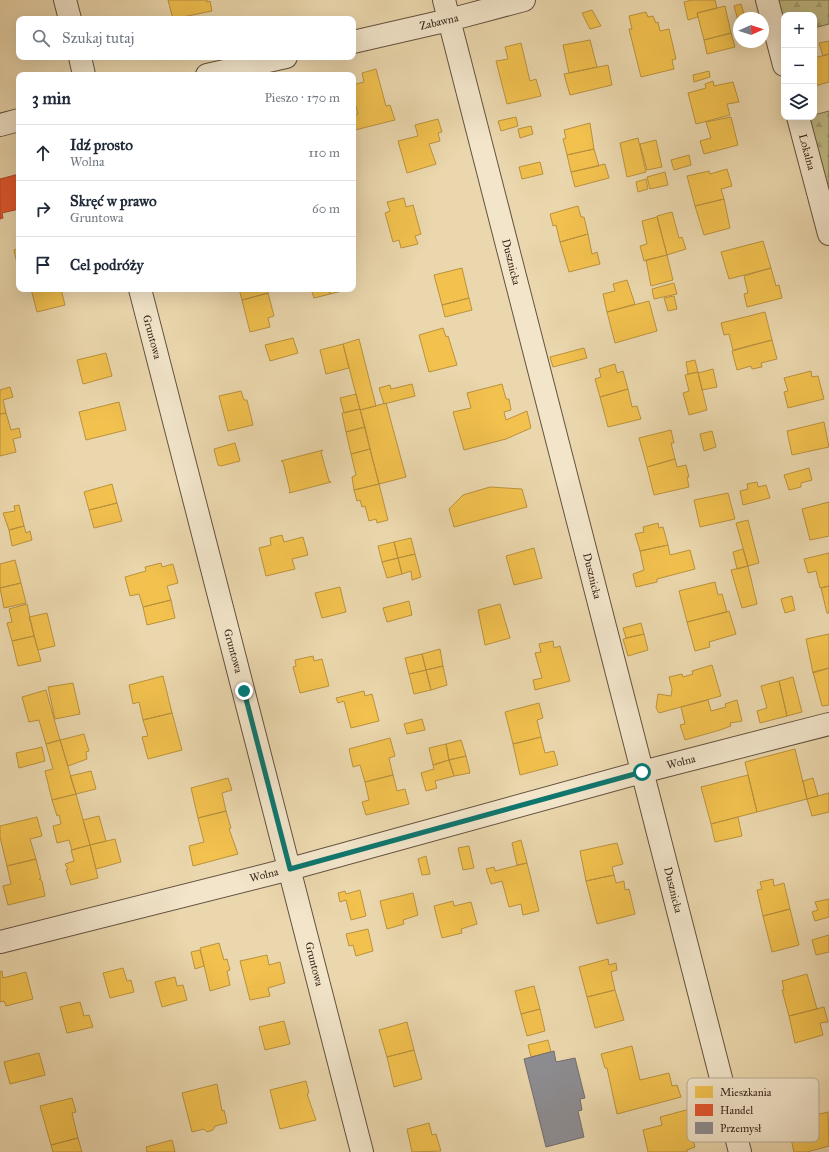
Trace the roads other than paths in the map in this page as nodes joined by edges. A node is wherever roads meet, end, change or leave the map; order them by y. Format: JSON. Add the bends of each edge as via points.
{"nodes":[{"id":1,"x":65,"y":0,"type":"edge"},
{"id":2,"x":524,"y":0,"type":"edge"},
{"id":3,"x":767,"y":0,"type":"edge"},
{"id":4,"x":446,"y":10,"type":"edge"},
{"id":5,"x":69,"y":16,"type":"edge"},
{"id":6,"x":356,"y":41,"type":"edge"},
{"id":7,"x":781,"y":54,"type":"edge"},
{"id":8,"x":81,"y":60,"type":"edge"},
{"id":9,"x":273,"y":60,"type":"edge"},
{"id":10,"x":83,"y":72,"type":"edge"},
{"id":11,"x":220,"y":72,"type":"edge"},
{"id":12,"x":799,"y":120,"type":"edge"},
{"id":13,"x":16,"y":121,"type":"edge"},
{"id":14,"x":0,"y":125,"type":"edge"},
{"id":15,"x":829,"y":234,"type":"edge"},
{"id":16,"x":141,"y":292,"type":"edge"},
{"id":17,"x":829,"y":724,"type":"edge"},
{"id":18,"x":642,"y":772,"type":"junction"},
{"id":19,"x":290,"y":869,"type":"junction"},
{"id":20,"x":0,"y":942,"type":"edge"},
{"id":21,"x":721,"y":1078,"type":"edge"},
{"id":22,"x":737,"y":1142,"type":"edge"},
{"id":23,"x":362,"y":1152,"type":"edge"},
{"id":24,"x":740,"y":1152,"type":"edge"}],
"edges":[{"from":1,"to":5,"type":"street"},
{"from":2,"to":4,"type":"street","name":"Zabawna"},
{"from":3,"to":7,"type":"street"},
{"from":4,"to":6,"type":"street","name":"Zabawna"},
{"from":4,"to":18,"type":"street","name":"Dusznicka"},
{"from":8,"to":10,"type":"street"},
{"from":9,"to":11,"type":"street"},
{"from":12,"to":15,"type":"street","name":"Lokalna"},
{"from":13,"to":14,"type":"street"},
{"from":16,"to":19,"type":"street","name":"Gruntowa"},
{"from":17,"to":18,"type":"street","name":"Wolna"},
{"from":18,"to":19,"type":"street","name":"Wolna"},
{"from":18,"to":21,"type":"street","name":"Dusznicka"},
{"from":19,"to":20,"type":"street","name":"Wolna"},
{"from":19,"to":23,"type":"street","name":"Gruntowa"},
{"from":22,"to":24,"type":"street","name":"Dusznicka"}]}
